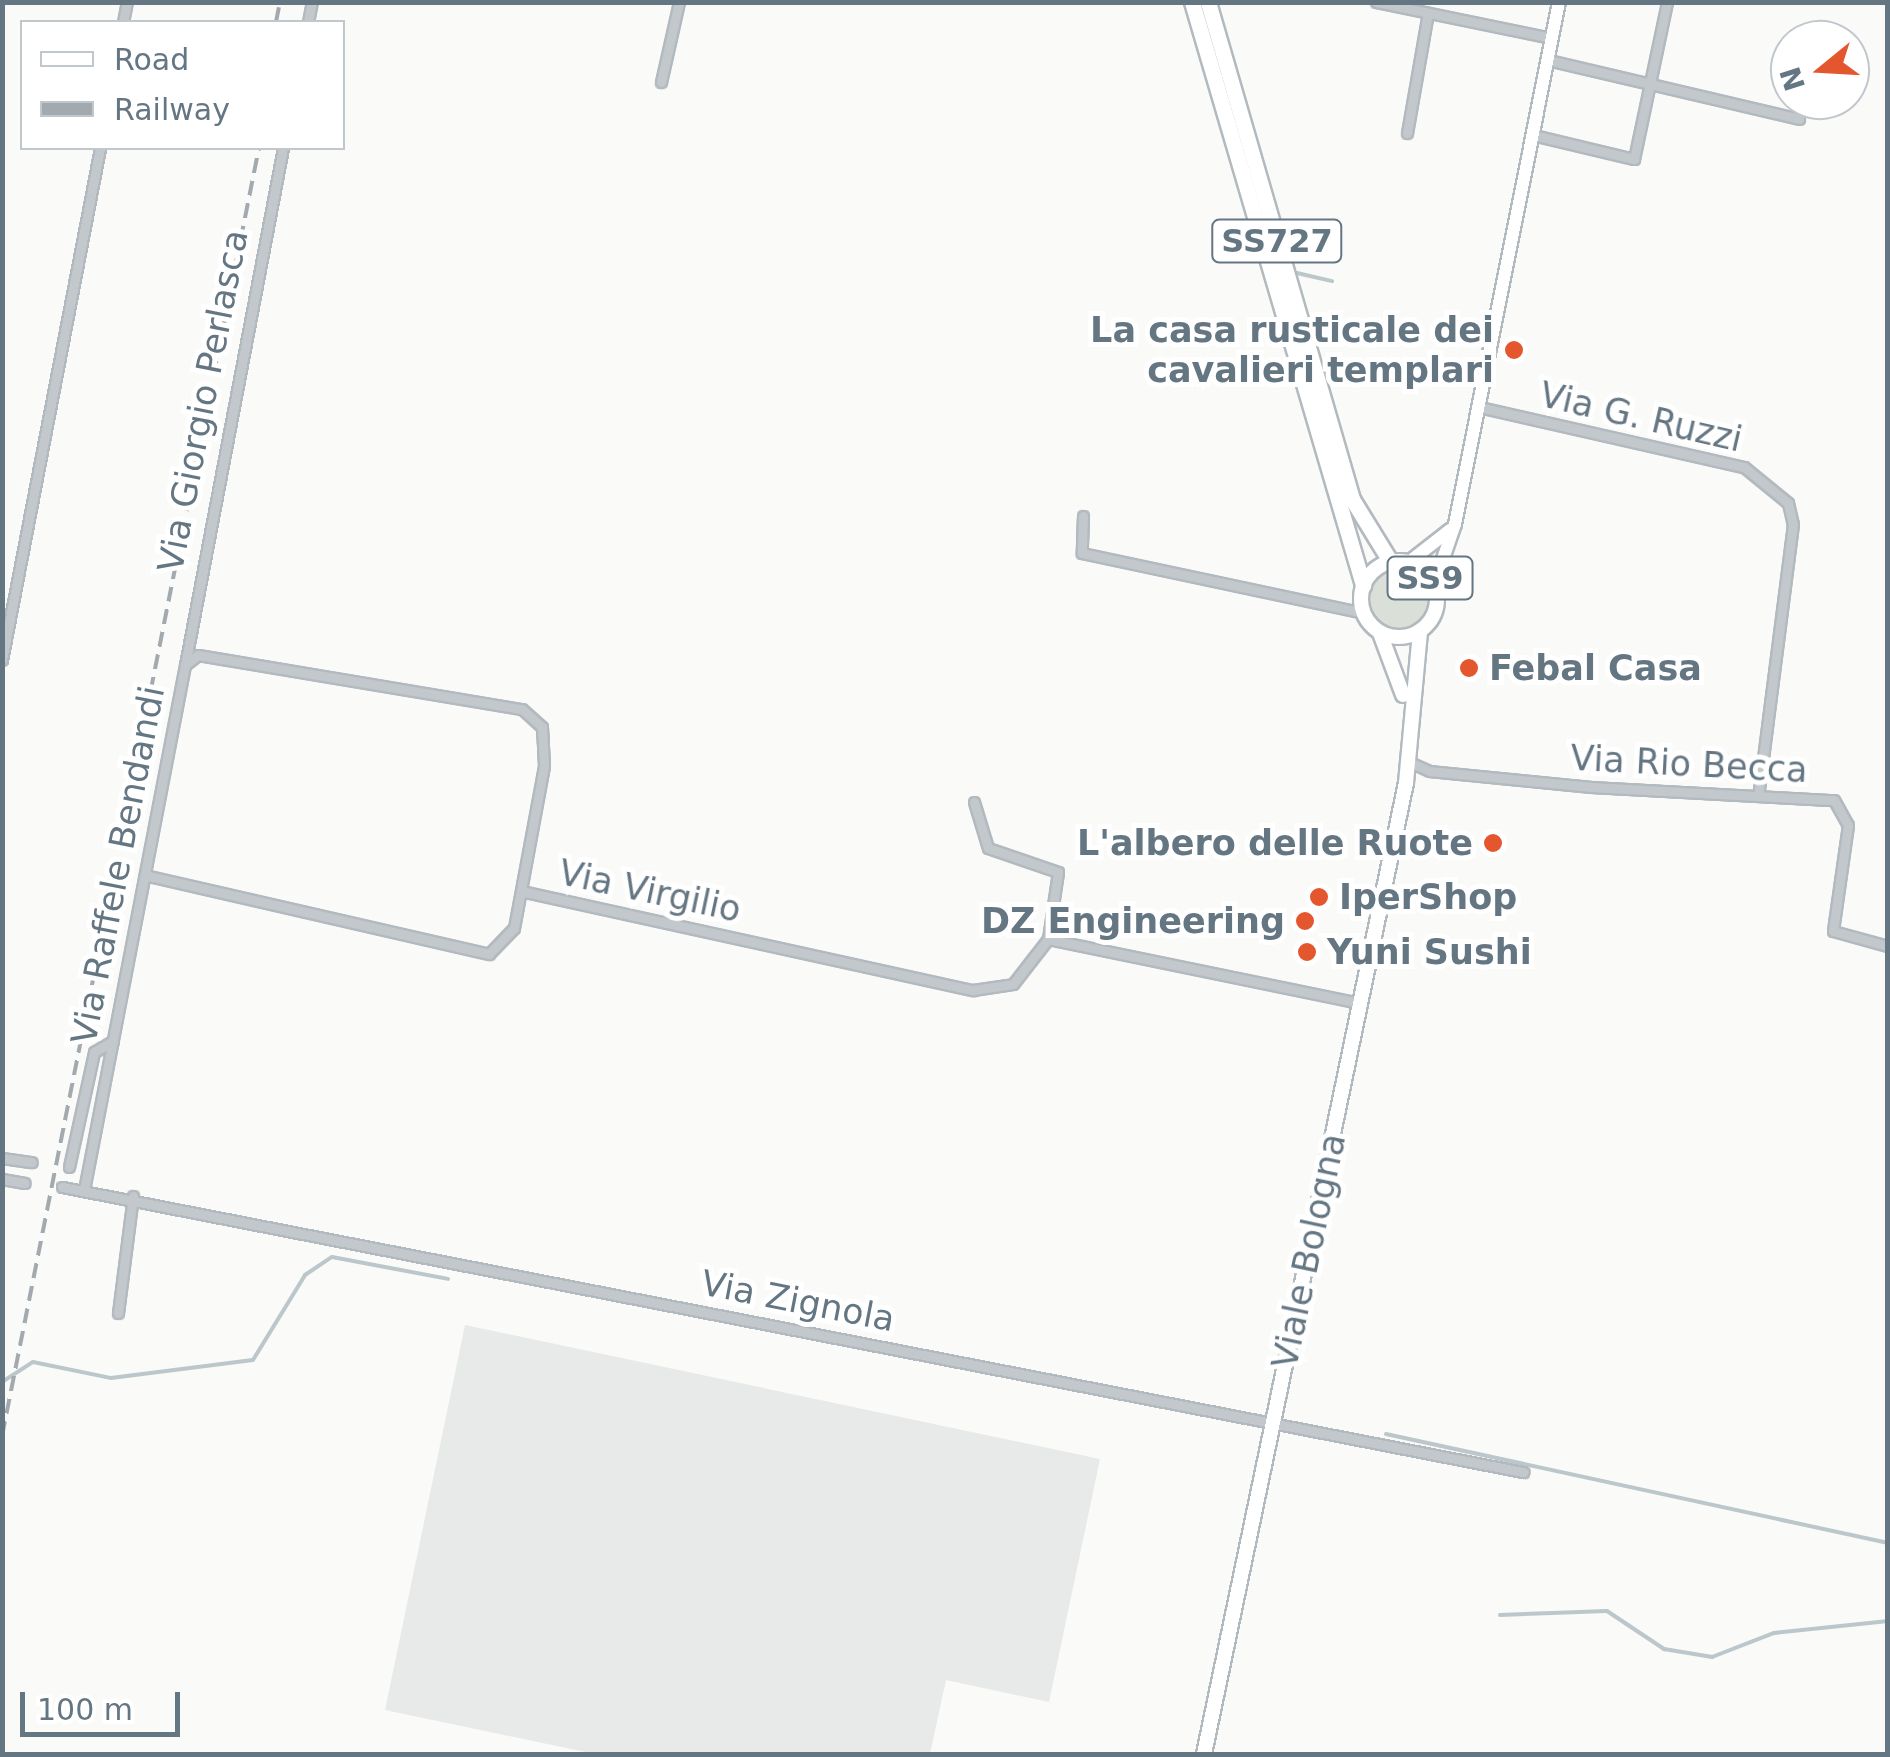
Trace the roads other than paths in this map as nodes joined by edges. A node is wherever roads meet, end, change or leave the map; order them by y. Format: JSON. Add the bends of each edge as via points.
{"nodes":[{"id":1,"x":678,"y":2,"type":"edge"},
{"id":2,"x":1192,"y":2,"type":"edge"},
{"id":3,"x":1208,"y":2,"type":"edge"},
{"id":4,"x":1376,"y":2,"type":"edge"},
{"id":5,"x":1559,"y":2,"type":"edge"},
{"id":6,"x":1668,"y":2,"type":"edge"},
{"id":7,"x":1428,"y":13,"type":"junction"},
{"id":8,"x":1552,"y":38,"type":"junction"},
{"id":9,"x":1548,"y":60,"type":"junction"},
{"id":10,"x":661,"y":82,"type":"dead end"},
{"id":11,"x":1651,"y":82,"type":"junction"},
{"id":12,"x":1770,"y":112,"type":"edge"},
{"id":13,"x":1407,"y":133,"type":"dead end"},
{"id":14,"x":1533,"y":136,"type":"junction"},
{"id":15,"x":100,"y":150,"type":"edge"},
{"id":16,"x":282,"y":150,"type":"edge"},
{"id":17,"x":1479,"y":407,"type":"junction"},
{"id":18,"x":1083,"y":516,"type":"dead end"},
{"id":19,"x":1455,"y":524,"type":"junction"},
{"id":20,"x":1390,"y":562,"type":"junction"},
{"id":21,"x":1409,"y":562,"type":"junction"},
{"id":22,"x":1434,"y":584,"type":"junction"},
{"id":23,"x":1364,"y":585,"type":"junction"},
{"id":24,"x":1364,"y":613,"type":"junction"},
{"id":25,"x":1420,"y":631,"type":"junction"},
{"id":26,"x":1380,"y":632,"type":"junction"},
{"id":27,"x":2,"y":660,"type":"edge"},
{"id":28,"x":185,"y":665,"type":"junction"},
{"id":29,"x":1408,"y":754,"type":"junction"},
{"id":30,"x":1759,"y":790,"type":"junction"},
{"id":31,"x":974,"y":802,"type":"dead end"},
{"id":32,"x":145,"y":875,"type":"junction"},
{"id":33,"x":521,"y":891,"type":"junction"},
{"id":34,"x":1048,"y":939,"type":"junction"},
{"id":35,"x":1888,"y":946,"type":"edge"},
{"id":36,"x":1361,"y":1003,"type":"junction"},
{"id":37,"x":113,"y":1040,"type":"junction"},
{"id":38,"x":2,"y":1158,"type":"edge"},
{"id":39,"x":32,"y":1162,"type":"dead end"},
{"id":40,"x":69,"y":1167,"type":"dead end"},
{"id":41,"x":2,"y":1179,"type":"edge"},
{"id":42,"x":25,"y":1182,"type":"dead end"},
{"id":43,"x":62,"y":1187,"type":"dead end"},
{"id":44,"x":84,"y":1190,"type":"junction"},
{"id":45,"x":133,"y":1196,"type":"junction"},
{"id":46,"x":118,"y":1314,"type":"dead end"},
{"id":47,"x":1273,"y":1424,"type":"junction"},
{"id":48,"x":1523,"y":1472,"type":"dead end"},
{"id":49,"x":1204,"y":1754,"type":"edge"}],
"edges":[{"from":1,"to":10,"type":"street"},
{"from":2,"to":23,"type":"highway","number":"SS727"},
{"from":3,"to":20,"type":"highway","number":"SS727","via":[[1352,499]]},
{"from":4,"to":7,"type":"street"},
{"from":5,"to":8,"type":"main road"},
{"from":6,"to":11,"type":"street"},
{"from":7,"to":8,"type":"street"},
{"from":7,"to":13,"type":"street"},
{"from":8,"to":9,"type":"main road"},
{"from":9,"to":11,"type":"street"},
{"from":9,"to":14,"type":"main road"},
{"from":11,"to":12,"type":"street"},
{"from":11,"to":14,"type":"street","via":[[1634,159]]},
{"from":14,"to":17,"type":"main road"},
{"from":15,"to":27,"type":"street"},
{"from":16,"to":28,"type":"street","name":"Via Giorgio Perlasca"},
{"from":17,"to":19,"type":"main road"},
{"from":17,"to":30,"type":"street","name":"Via G. Ruzzi","via":[[1744,467],[1788,503],[1794,524]]},
{"from":18,"to":24,"type":"street","via":[[1082,553]]},
{"from":19,"to":21,"type":"main road"},
{"from":19,"to":22,"type":"main road"},
{"from":20,"to":21,"type":"main road","number":"SS9"},
{"from":20,"to":23,"type":"main road","number":"SS9"},
{"from":21,"to":22,"type":"main road","number":"SS9"},
{"from":22,"to":25,"type":"main road","number":"SS9","via":[[1436,610]]},
{"from":23,"to":24,"type":"main road","number":"SS9"},
{"from":24,"to":26,"type":"main road","number":"SS9"},
{"from":25,"to":26,"type":"main road","number":"SS9"},
{"from":25,"to":29,"type":"main road"},
{"from":26,"to":29,"type":"main road","via":[[1401,675]]},
{"from":28,"to":32,"type":"street","name":"Via Raffele Bendandi"},
{"from":28,"to":33,"type":"street","name":"Via Raffele Bendandi","via":[[198,655],[522,710],[542,727],[544,766]]},
{"from":29,"to":30,"type":"street","name":"Via Rio Becca","via":[[1429,772],[1591,787]]},
{"from":29,"to":36,"type":"main road","name":"Viale Bologna"},
{"from":30,"to":35,"type":"street","name":"Via Rio Becca","via":[[1834,800],[1844,810],[1833,931]]},
{"from":31,"to":34,"type":"street","via":[[988,848],[1058,872]]},
{"from":32,"to":33,"type":"street","name":"Via Virgilio","via":[[489,954],[514,928]]},
{"from":32,"to":37,"type":"street","name":"Via Raffele Bendandi"},
{"from":33,"to":34,"type":"street","name":"Via Virgilio","via":[[973,990],[1012,984]]},
{"from":34,"to":36,"type":"street"},
{"from":36,"to":47,"type":"main road","name":"Viale Bologna"},
{"from":37,"to":40,"type":"street","via":[[94,1052]]},
{"from":37,"to":44,"type":"street","name":"Via Raffele Bendandi"},
{"from":38,"to":39,"type":"street"},
{"from":41,"to":42,"type":"street"},
{"from":43,"to":44,"type":"street","name":"Via Zignola"},
{"from":44,"to":45,"type":"street","name":"Via Zignola"},
{"from":45,"to":46,"type":"street"},
{"from":45,"to":47,"type":"street","name":"Via Zignola"},
{"from":47,"to":48,"type":"street","name":"Via Zignola"},
{"from":47,"to":49,"type":"main road","name":"Viale Bologna"}]}
